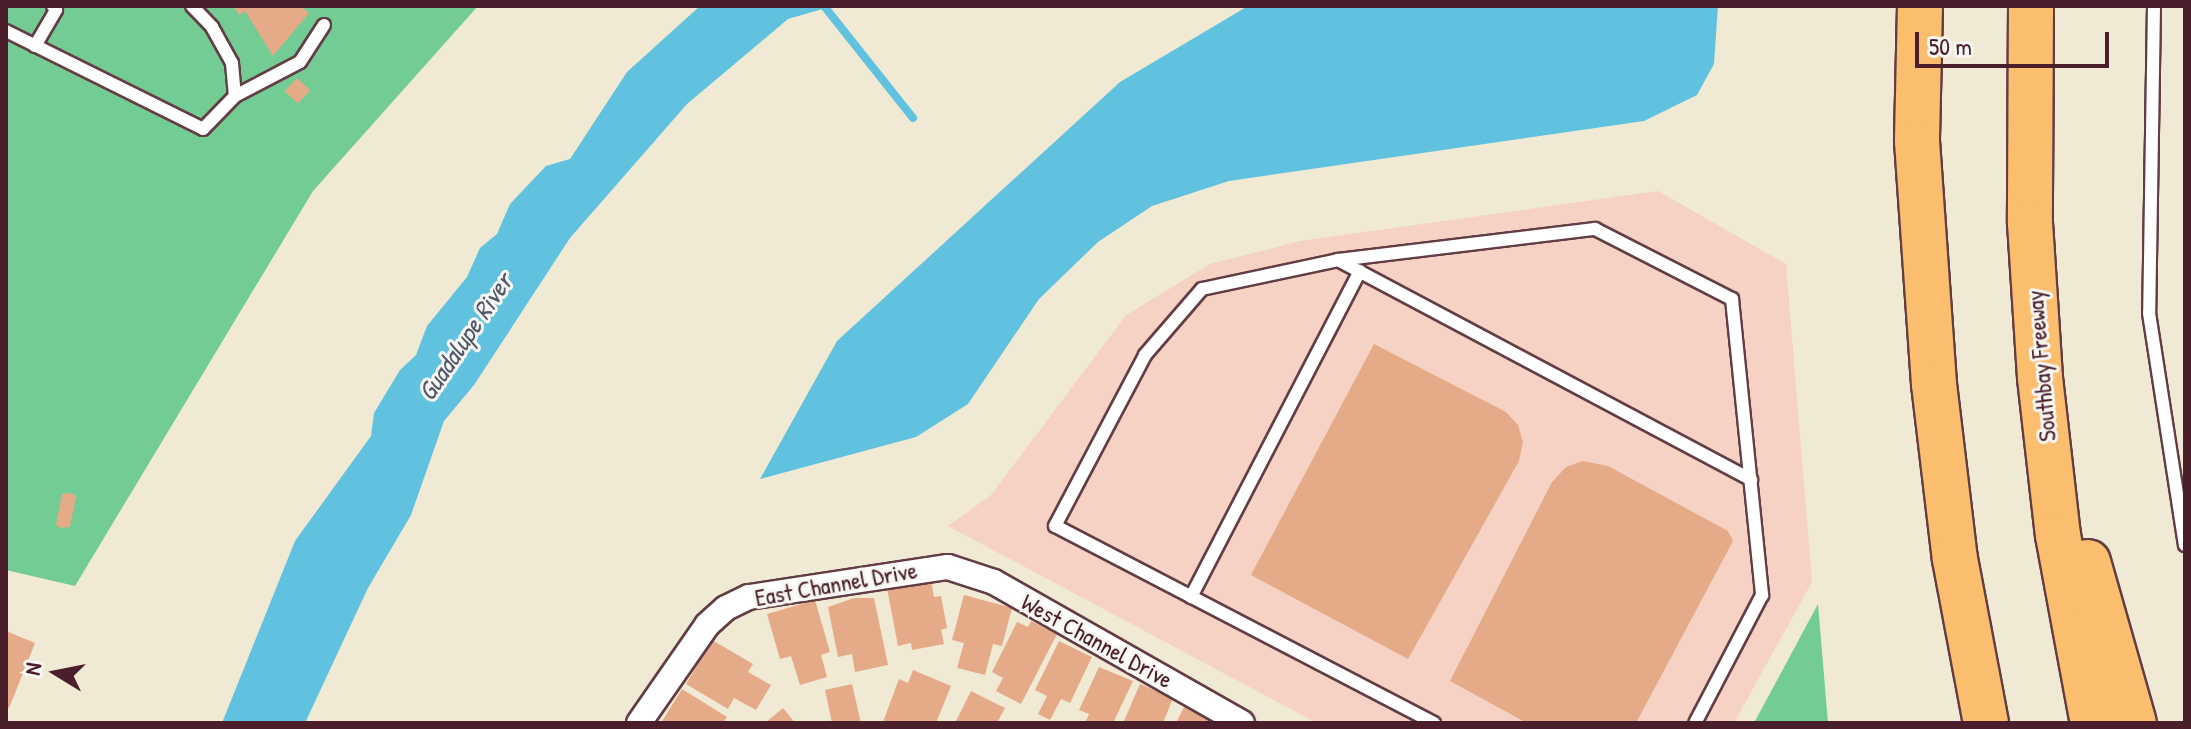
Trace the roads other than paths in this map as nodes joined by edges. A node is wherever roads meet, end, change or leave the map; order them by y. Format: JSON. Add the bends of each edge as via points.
{"nodes":[{"id":1,"x":53,"y":6,"type":"edge"},
{"id":2,"x":192,"y":6,"type":"edge"},
{"id":3,"x":1920,"y":6,"type":"edge"},
{"id":4,"x":2031,"y":6,"type":"edge"},
{"id":5,"x":2154,"y":6,"type":"edge"},
{"id":6,"x":324,"y":25,"type":"dead end"},
{"id":7,"x":6,"y":31,"type":"edge"},
{"id":8,"x":35,"y":46,"type":"junction"},
{"id":9,"x":235,"y":96,"type":"junction"},
{"id":10,"x":1338,"y":260,"type":"junction"},
{"id":11,"x":1360,"y":271,"type":"junction"},
{"id":12,"x":2040,"y":378,"type":"junction"},
{"id":13,"x":1934,"y":384,"type":"junction"},
{"id":14,"x":1751,"y":480,"type":"junction"},
{"id":15,"x":2185,"y":545,"type":"edge"},
{"id":16,"x":948,"y":567,"type":"joint"},
{"id":17,"x":1191,"y":597,"type":"junction"},
{"id":18,"x":639,"y":723,"type":"edge"},
{"id":19,"x":1242,"y":723,"type":"edge"},
{"id":20,"x":1434,"y":723,"type":"edge"},
{"id":21,"x":1695,"y":723,"type":"edge"},
{"id":22,"x":1955,"y":723,"type":"edge"},
{"id":23,"x":1986,"y":723,"type":"edge"},
{"id":24,"x":2093,"y":723,"type":"edge"},
{"id":25,"x":2134,"y":723,"type":"edge"}],
"edges":[{"from":1,"to":8,"type":"lane","via":[[56,10]]},
{"from":2,"to":9,"type":"lane","via":[[212,27],[232,63]]},
{"from":3,"to":13,"type":"highway","via":[[1919,201]]},
{"from":4,"to":12,"type":"highway","name":"Southbay Freeway","via":[[2030,223]]},
{"from":5,"to":15,"type":"lane","via":[[2149,313]]},
{"from":6,"to":9,"type":"lane","via":[[300,62]]},
{"from":7,"to":8,"type":"lane"},
{"from":8,"to":9,"type":"lane","via":[[203,129]]},
{"from":10,"to":11,"type":"lane"},
{"from":10,"to":14,"type":"lane","via":[[1595,229],[1732,299]]},
{"from":10,"to":17,"type":"lane","via":[[1202,289],[1145,355],[1055,526]]},
{"from":11,"to":14,"type":"lane"},
{"from":11,"to":17,"type":"lane"},
{"from":12,"to":24,"type":"highway","name":"Southbay Freeway","via":[[2058,535]]},
{"from":12,"to":25,"type":"highway"},
{"from":13,"to":22,"type":"highway","via":[[1917,489]]},
{"from":13,"to":23,"type":"highway","via":[[1955,559]]},
{"from":14,"to":21,"type":"lane","via":[[1762,595]]},
{"from":16,"to":18,"type":"street","name":"East Channel Drive","via":[[749,597],[726,608],[707,625]]},
{"from":16,"to":19,"type":"street","name":"West Channel Drive","via":[[994,582]]},
{"from":17,"to":20,"type":"lane"}]}
